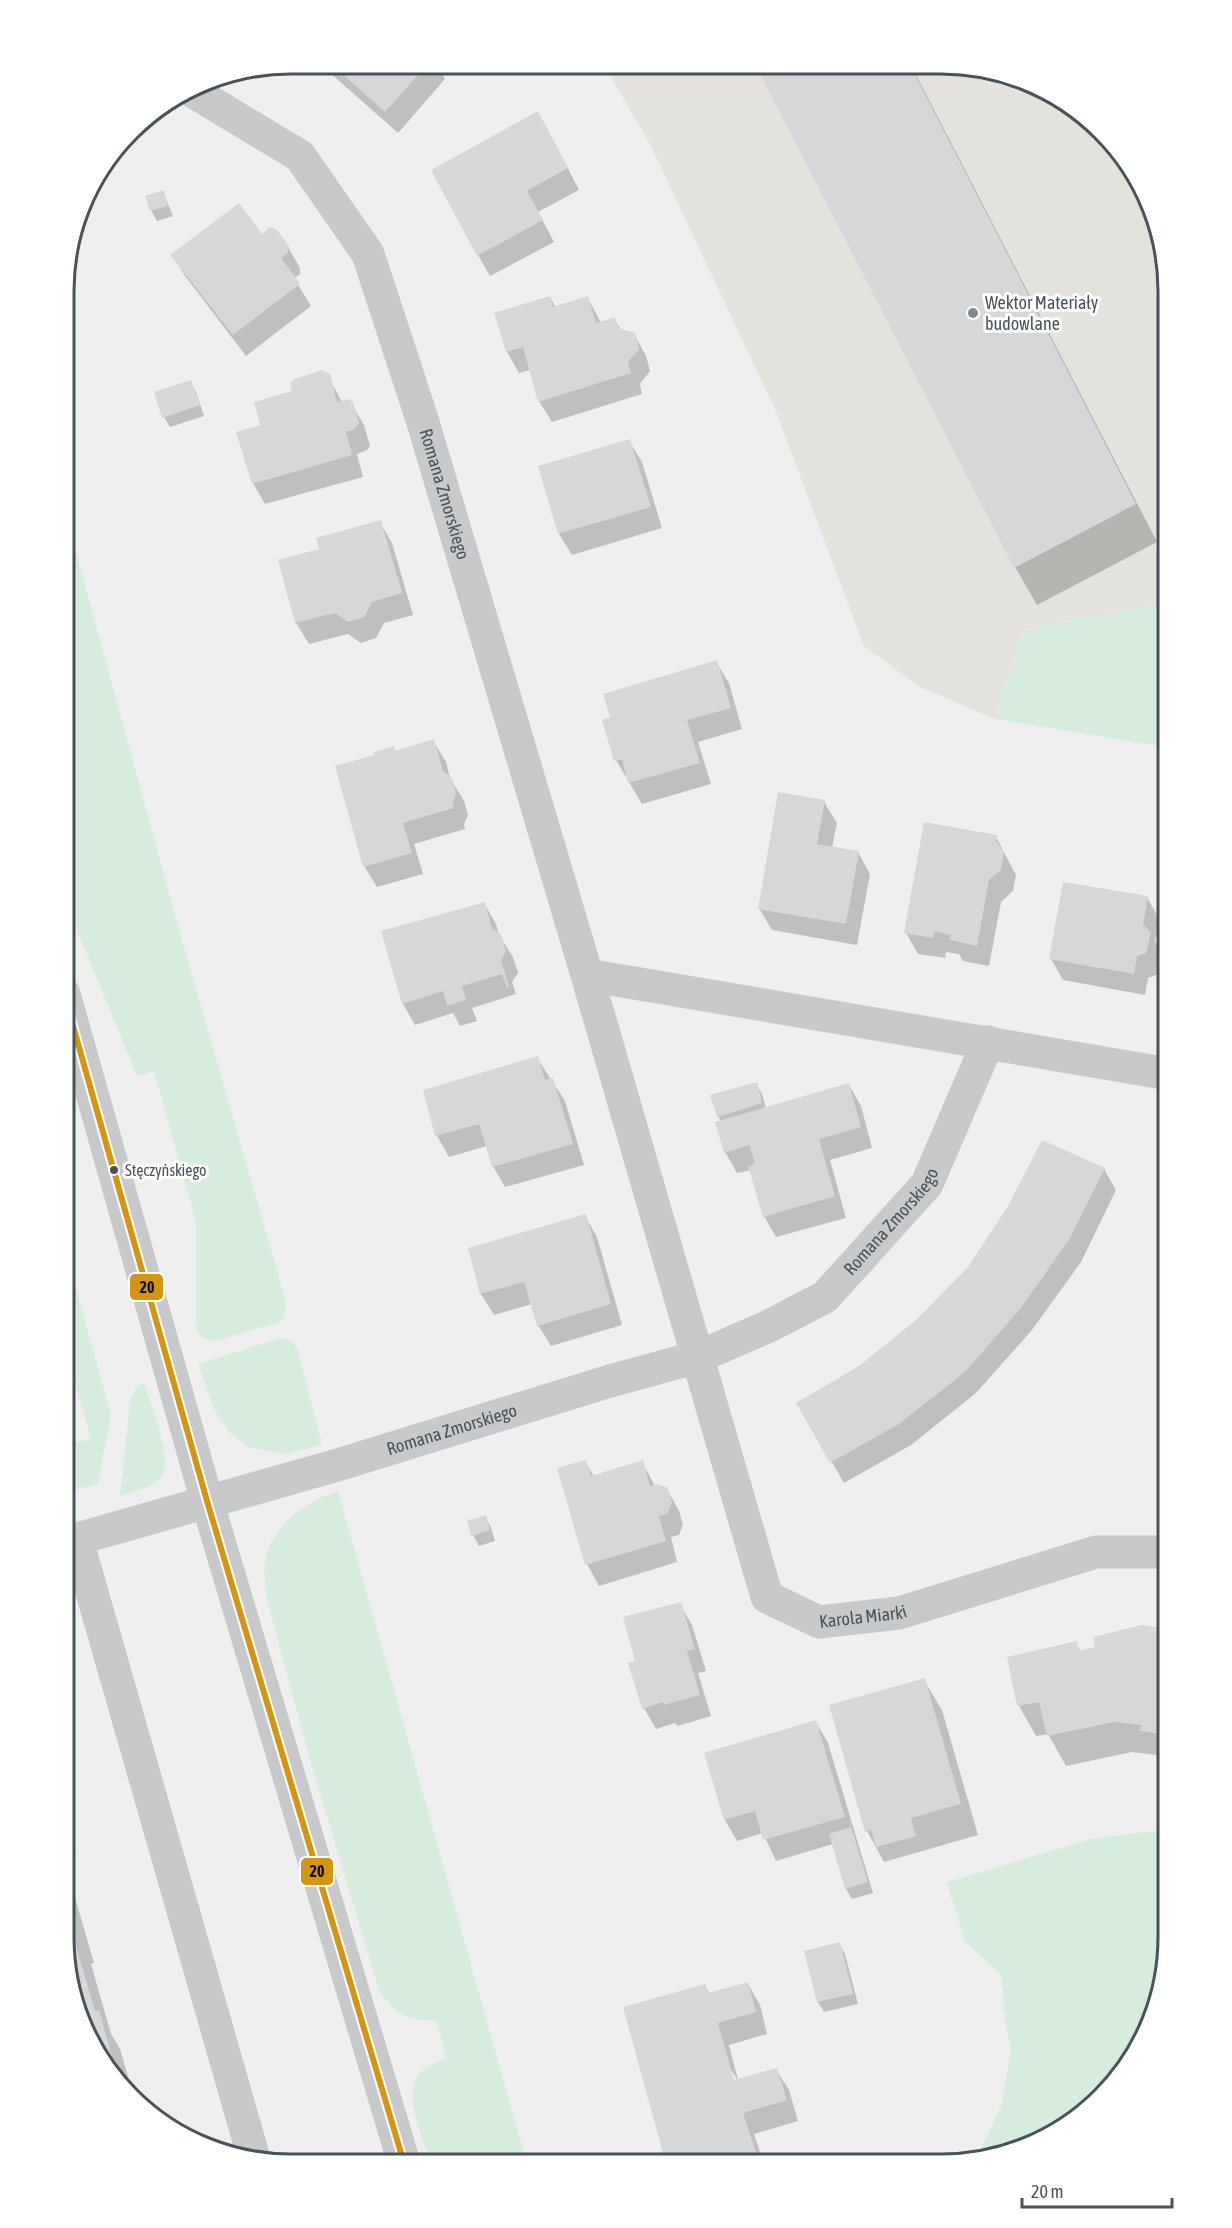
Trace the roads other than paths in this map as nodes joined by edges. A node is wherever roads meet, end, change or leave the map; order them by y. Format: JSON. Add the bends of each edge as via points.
{"nodes":[{"id":1,"x":198,"y":94,"type":"edge"},
{"id":2,"x":587,"y":975,"type":"junction"},
{"id":3,"x":74,"y":1030,"type":"edge"},
{"id":4,"x":988,"y":1042,"type":"junction"},
{"id":5,"x":1159,"y":1072,"type":"edge"},
{"id":6,"x":698,"y":1357,"type":"junction"},
{"id":7,"x":207,"y":1502,"type":"junction"},
{"id":8,"x":74,"y":1540,"type":"edge"},
{"id":9,"x":1159,"y":1552,"type":"edge"},
{"id":10,"x":74,"y":1554,"type":"edge"},
{"id":11,"x":252,"y":2151,"type":"edge"},
{"id":12,"x":401,"y":2154,"type":"edge"}],
"edges":[{"from":1,"to":2,"type":"street","name":"Romana Zmorskiego","via":[[300,156],[368,254],[422,419]]},
{"from":2,"to":4,"type":"street"},
{"from":2,"to":6,"type":"street","name":"Romana Zmorskiego"},
{"from":3,"to":7,"type":"street"},
{"from":4,"to":5,"type":"street"},
{"from":4,"to":6,"type":"street","name":"Romana Zmorskiego","via":[[927,1184],[825,1297]]},
{"from":6,"to":7,"type":"street","name":"Romana Zmorskiego"},
{"from":6,"to":9,"type":"street","name":"Karola Miarki","via":[[767,1597],[819,1622],[899,1613],[1096,1552]]},
{"from":7,"to":8,"type":"street","name":"Romana Zmorskiego"},
{"from":7,"to":12,"type":"street"},
{"from":10,"to":11,"type":"street"}]}
